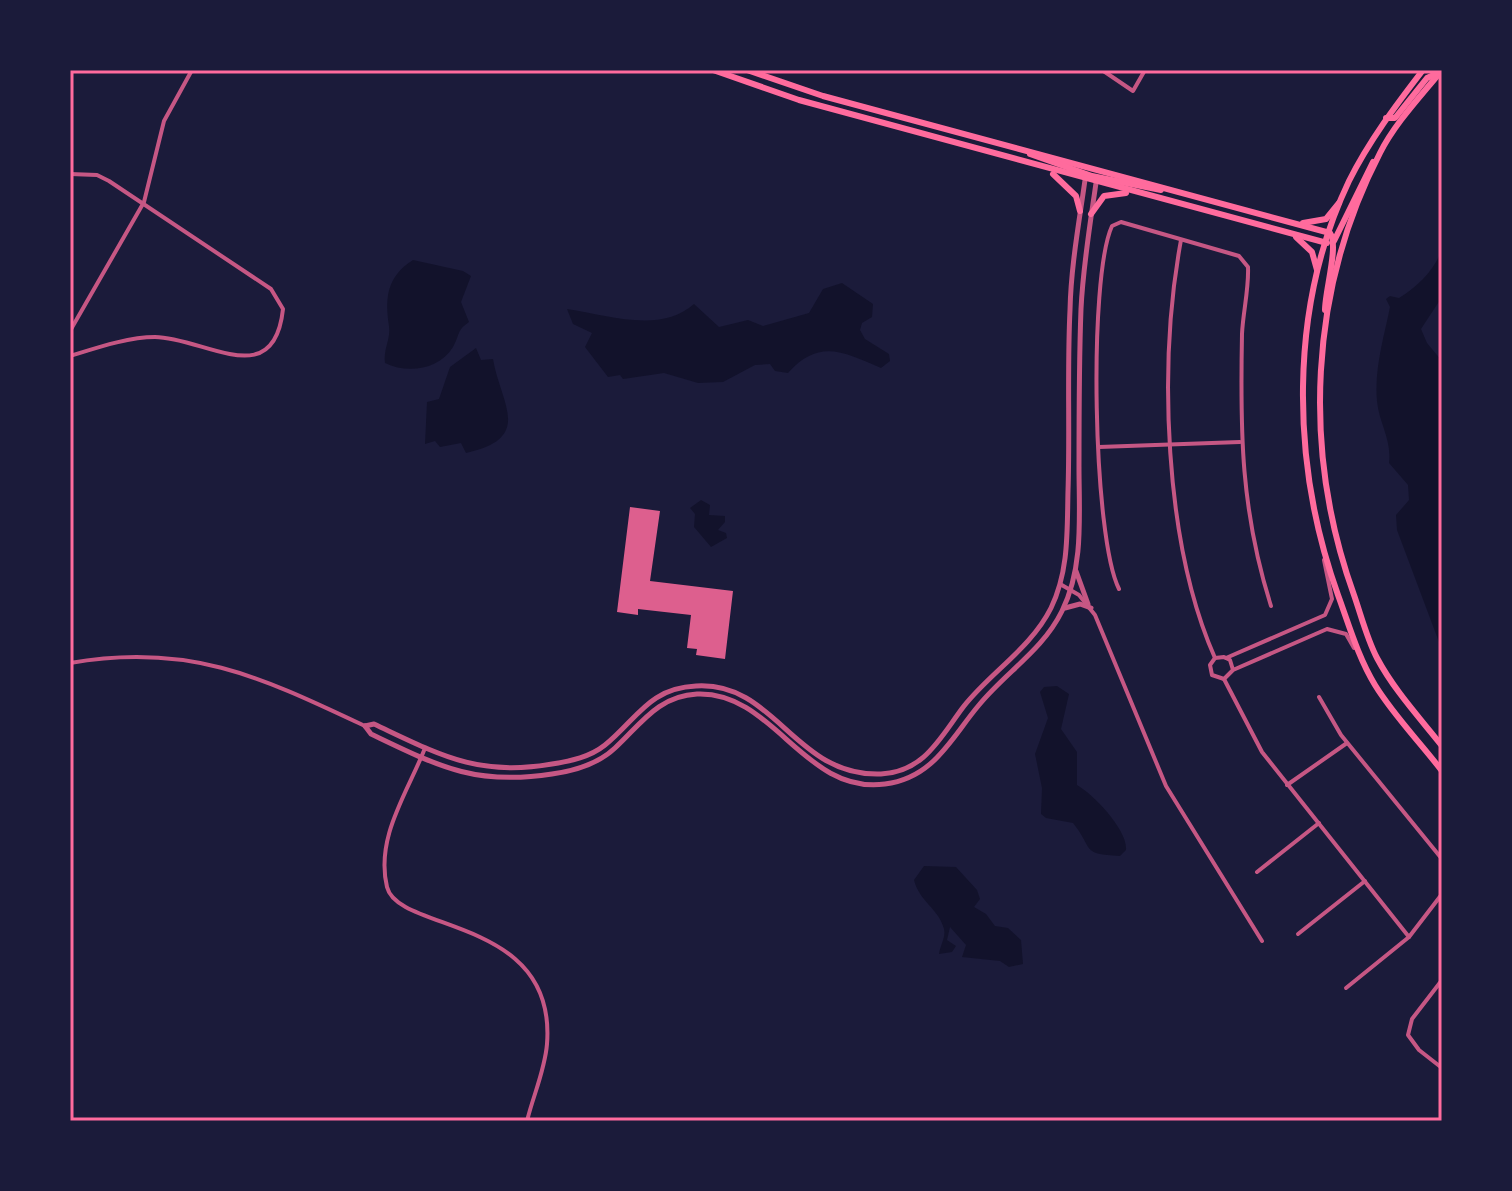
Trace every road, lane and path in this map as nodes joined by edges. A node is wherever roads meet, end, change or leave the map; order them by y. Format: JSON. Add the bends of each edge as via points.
{"nodes":[{"id":1,"x":192,"y":70,"type":"edge"},
{"id":2,"x":713,"y":70,"type":"edge"},
{"id":3,"x":747,"y":70,"type":"edge"},
{"id":4,"x":1102,"y":70,"type":"edge"},
{"id":5,"x":1145,"y":70,"type":"edge"},
{"id":6,"x":1423,"y":70,"type":"edge"},
{"id":7,"x":1441,"y":71,"type":"edge"},
{"id":8,"x":1386,"y":118,"type":"junction"},
{"id":9,"x":1020,"y":148,"type":"junction"},
{"id":10,"x":1381,"y":151,"type":"junction"},
{"id":11,"x":1046,"y":169,"type":"junction"},
{"id":12,"x":70,"y":174,"type":"edge"},
{"id":13,"x":1091,"y":180,"type":"junction"},
{"id":14,"x":1174,"y":191,"type":"junction"},
{"id":15,"x":1133,"y":193,"type":"junction"},
{"id":16,"x":1343,"y":197,"type":"junction"},
{"id":17,"x":144,"y":202,"type":"junction"},
{"id":18,"x":1080,"y":211,"type":"junction"},
{"id":19,"x":1091,"y":214,"type":"junction"},
{"id":20,"x":1291,"y":223,"type":"junction"},
{"id":21,"x":1330,"y":233,"type":"junction"},
{"id":22,"x":1294,"y":235,"type":"junction"},
{"id":23,"x":1181,"y":240,"type":"junction"},
{"id":24,"x":1331,"y":242,"type":"junction"},
{"id":25,"x":1317,"y":274,"type":"junction"},
{"id":26,"x":1081,"y":310,"type":"junction"},
{"id":27,"x":1069,"y":311,"type":"junction"},
{"id":28,"x":1325,"y":322,"type":"junction"},
{"id":29,"x":70,"y":331,"type":"edge"},
{"id":30,"x":70,"y":356,"type":"edge"},
{"id":31,"x":1240,"y":442,"type":"junction"},
{"id":32,"x":1170,"y":446,"type":"junction"},
{"id":33,"x":1098,"y":447,"type":"junction"},
{"id":34,"x":1323,"y":553,"type":"junction"},
{"id":35,"x":1076,"y":570,"type":"junction"},
{"id":36,"x":1060,"y":584,"type":"junction"},
{"id":37,"x":1072,"y":589,"type":"junction"},
{"id":38,"x":1119,"y":589,"type":"dead end"},
{"id":39,"x":1089,"y":606,"type":"junction"},
{"id":40,"x":1271,"y":606,"type":"dead end"},
{"id":41,"x":1064,"y":609,"type":"junction"},
{"id":42,"x":1215,"y":658,"type":"junction"},
{"id":43,"x":1226,"y":658,"type":"junction"},
{"id":44,"x":1362,"y":660,"type":"junction"},
{"id":45,"x":70,"y":663,"type":"edge"},
{"id":46,"x":1233,"y":670,"type":"junction"},
{"id":47,"x":1224,"y":679,"type":"junction"},
{"id":48,"x":1319,"y":697,"type":"dead end"},
{"id":49,"x":365,"y":726,"type":"junction"},
{"id":50,"x":1347,"y":743,"type":"junction"},
{"id":51,"x":1442,"y":746,"type":"edge"},
{"id":52,"x":425,"y":748,"type":"junction"},
{"id":53,"x":421,"y":758,"type":"junction"},
{"id":54,"x":487,"y":768,"type":"junction"},
{"id":55,"x":1442,"y":771,"type":"edge"},
{"id":56,"x":484,"y":778,"type":"junction"},
{"id":57,"x":1287,"y":785,"type":"junction"},
{"id":58,"x":1319,"y":823,"type":"junction"},
{"id":59,"x":1442,"y":859,"type":"edge"},
{"id":60,"x":1257,"y":872,"type":"dead end"},
{"id":61,"x":1365,"y":881,"type":"junction"},
{"id":62,"x":1442,"y":894,"type":"edge"},
{"id":63,"x":1298,"y":934,"type":"dead end"},
{"id":64,"x":1409,"y":937,"type":"junction"},
{"id":65,"x":1262,"y":941,"type":"dead end"},
{"id":66,"x":1442,"y":980,"type":"edge"},
{"id":67,"x":1346,"y":988,"type":"dead end"},
{"id":68,"x":1442,"y":1068,"type":"edge"},
{"id":69,"x":527,"y":1121,"type":"edge"}],
"edges":[{"from":1,"to":17,"type":"street","via":[[164,121]]},
{"from":2,"to":11,"type":"main road","via":[[799,100]]},
{"from":3,"to":9,"type":"main road","via":[[823,96]]},
{"from":4,"to":5,"type":"street","via":[[1133,91]]},
{"from":6,"to":8,"type":"main road"},
{"from":7,"to":8,"type":"main road","via":[[1427,78],[1395,118]]},
{"from":7,"to":10,"type":"main road"},
{"from":8,"to":16,"type":"main road"},
{"from":9,"to":13,"type":"main road"},
{"from":9,"to":14,"type":"main road"},
{"from":10,"to":24,"type":"main road"},
{"from":10,"to":28,"type":"main road","via":[[1349,226]]},
{"from":11,"to":13,"type":"main road"},
{"from":11,"to":18,"type":"main road","via":[[1073,192]]},
{"from":12,"to":17,"type":"street","via":[[97,175]]},
{"from":13,"to":14,"type":"main road"},
{"from":13,"to":15,"type":"main road"},
{"from":13,"to":18,"type":"street"},
{"from":13,"to":19,"type":"street"},
{"from":14,"to":20,"type":"main road"},
{"from":15,"to":19,"type":"main road","via":[[1104,196]]},
{"from":15,"to":22,"type":"main road"},
{"from":16,"to":20,"type":"main road","via":[[1326,219]]},
{"from":16,"to":21,"type":"main road"},
{"from":17,"to":29,"type":"street"},
{"from":17,"to":30,"type":"street","via":[[271,289],[283,309],[279,333],[272,345],[253,356],[150,337]]},
{"from":18,"to":27,"type":"street"},
{"from":19,"to":26,"type":"street"},
{"from":20,"to":21,"type":"main road"},
{"from":21,"to":24,"type":"main road"},
{"from":22,"to":24,"type":"main road"},
{"from":22,"to":25,"type":"main road","via":[[1312,252]]},
{"from":23,"to":31,"type":"street","via":[[1245,261],[1249,276],[1243,305]]},
{"from":23,"to":32,"type":"street","via":[[1172,300]]},
{"from":23,"to":33,"type":"street","via":[[1121,222],[1107,237],[1100,289]]},
{"from":24,"to":25,"type":"main road"},
{"from":24,"to":28,"type":"main road"},
{"from":25,"to":34,"type":"main road","via":[[1305,341],[1304,389],[1309,487]]},
{"from":26,"to":27,"type":"street"},
{"from":26,"to":35,"type":"street"},
{"from":27,"to":36,"type":"street","via":[[1067,542]]},
{"from":28,"to":51,"type":"main road","via":[[1320,359],[1323,479],[1337,548],[1376,656]]},
{"from":31,"to":32,"type":"street"},
{"from":31,"to":40,"type":"street","via":[[1253,543]]},
{"from":32,"to":33,"type":"street"},
{"from":32,"to":42,"type":"street","via":[[1180,548]]},
{"from":33,"to":38,"type":"street","via":[[1105,542]]},
{"from":34,"to":43,"type":"street","via":[[1332,599],[1329,610]]},
{"from":34,"to":44,"type":"main road"},
{"from":35,"to":37,"type":"street"},
{"from":35,"to":39,"type":"street"},
{"from":36,"to":37,"type":"street"},
{"from":36,"to":54,"type":"street","via":[[1041,624],[973,694],[938,745],[900,770],[866,774],[830,765],[753,701],[707,685],[682,687],[651,700],[607,743],[584,756],[515,770]]},
{"from":37,"to":39,"type":"street"},
{"from":37,"to":41,"type":"street"},
{"from":39,"to":41,"type":"street"},
{"from":39,"to":65,"type":"street","via":[[1166,786]]},
{"from":41,"to":56,"type":"street","via":[[943,754],[899,781],[865,784],[834,777],[749,710],[698,694],[653,710],[589,765],[522,779]]},
{"from":42,"to":43,"type":"street"},
{"from":42,"to":47,"type":"street","via":[[1210,672]]},
{"from":43,"to":46,"type":"street"},
{"from":44,"to":46,"type":"street","via":[[1346,634],[1334,628]]},
{"from":44,"to":55,"type":"main road","via":[[1390,706]]},
{"from":45,"to":49,"type":"street","via":[[128,655],[229,667]]},
{"from":46,"to":47,"type":"street"},
{"from":47,"to":57,"type":"street","via":[[1262,752]]},
{"from":48,"to":50,"type":"street"},
{"from":49,"to":52,"type":"street","via":[[374,724]]},
{"from":49,"to":53,"type":"street"},
{"from":50,"to":57,"type":"street"},
{"from":50,"to":59,"type":"street"},
{"from":52,"to":53,"type":"street"},
{"from":52,"to":54,"type":"street"},
{"from":53,"to":56,"type":"street"},
{"from":53,"to":69,"type":"street","via":[[388,837],[388,892],[404,906],[492,942],[532,980],[547,1019],[547,1046]]},
{"from":54,"to":56,"type":"street"},
{"from":57,"to":58,"type":"street"},
{"from":58,"to":60,"type":"street"},
{"from":58,"to":61,"type":"street"},
{"from":61,"to":63,"type":"street"},
{"from":61,"to":64,"type":"street"},
{"from":62,"to":64,"type":"street"},
{"from":64,"to":67,"type":"street"},
{"from":66,"to":68,"type":"street","via":[[1412,1019],[1408,1035]]}]}
